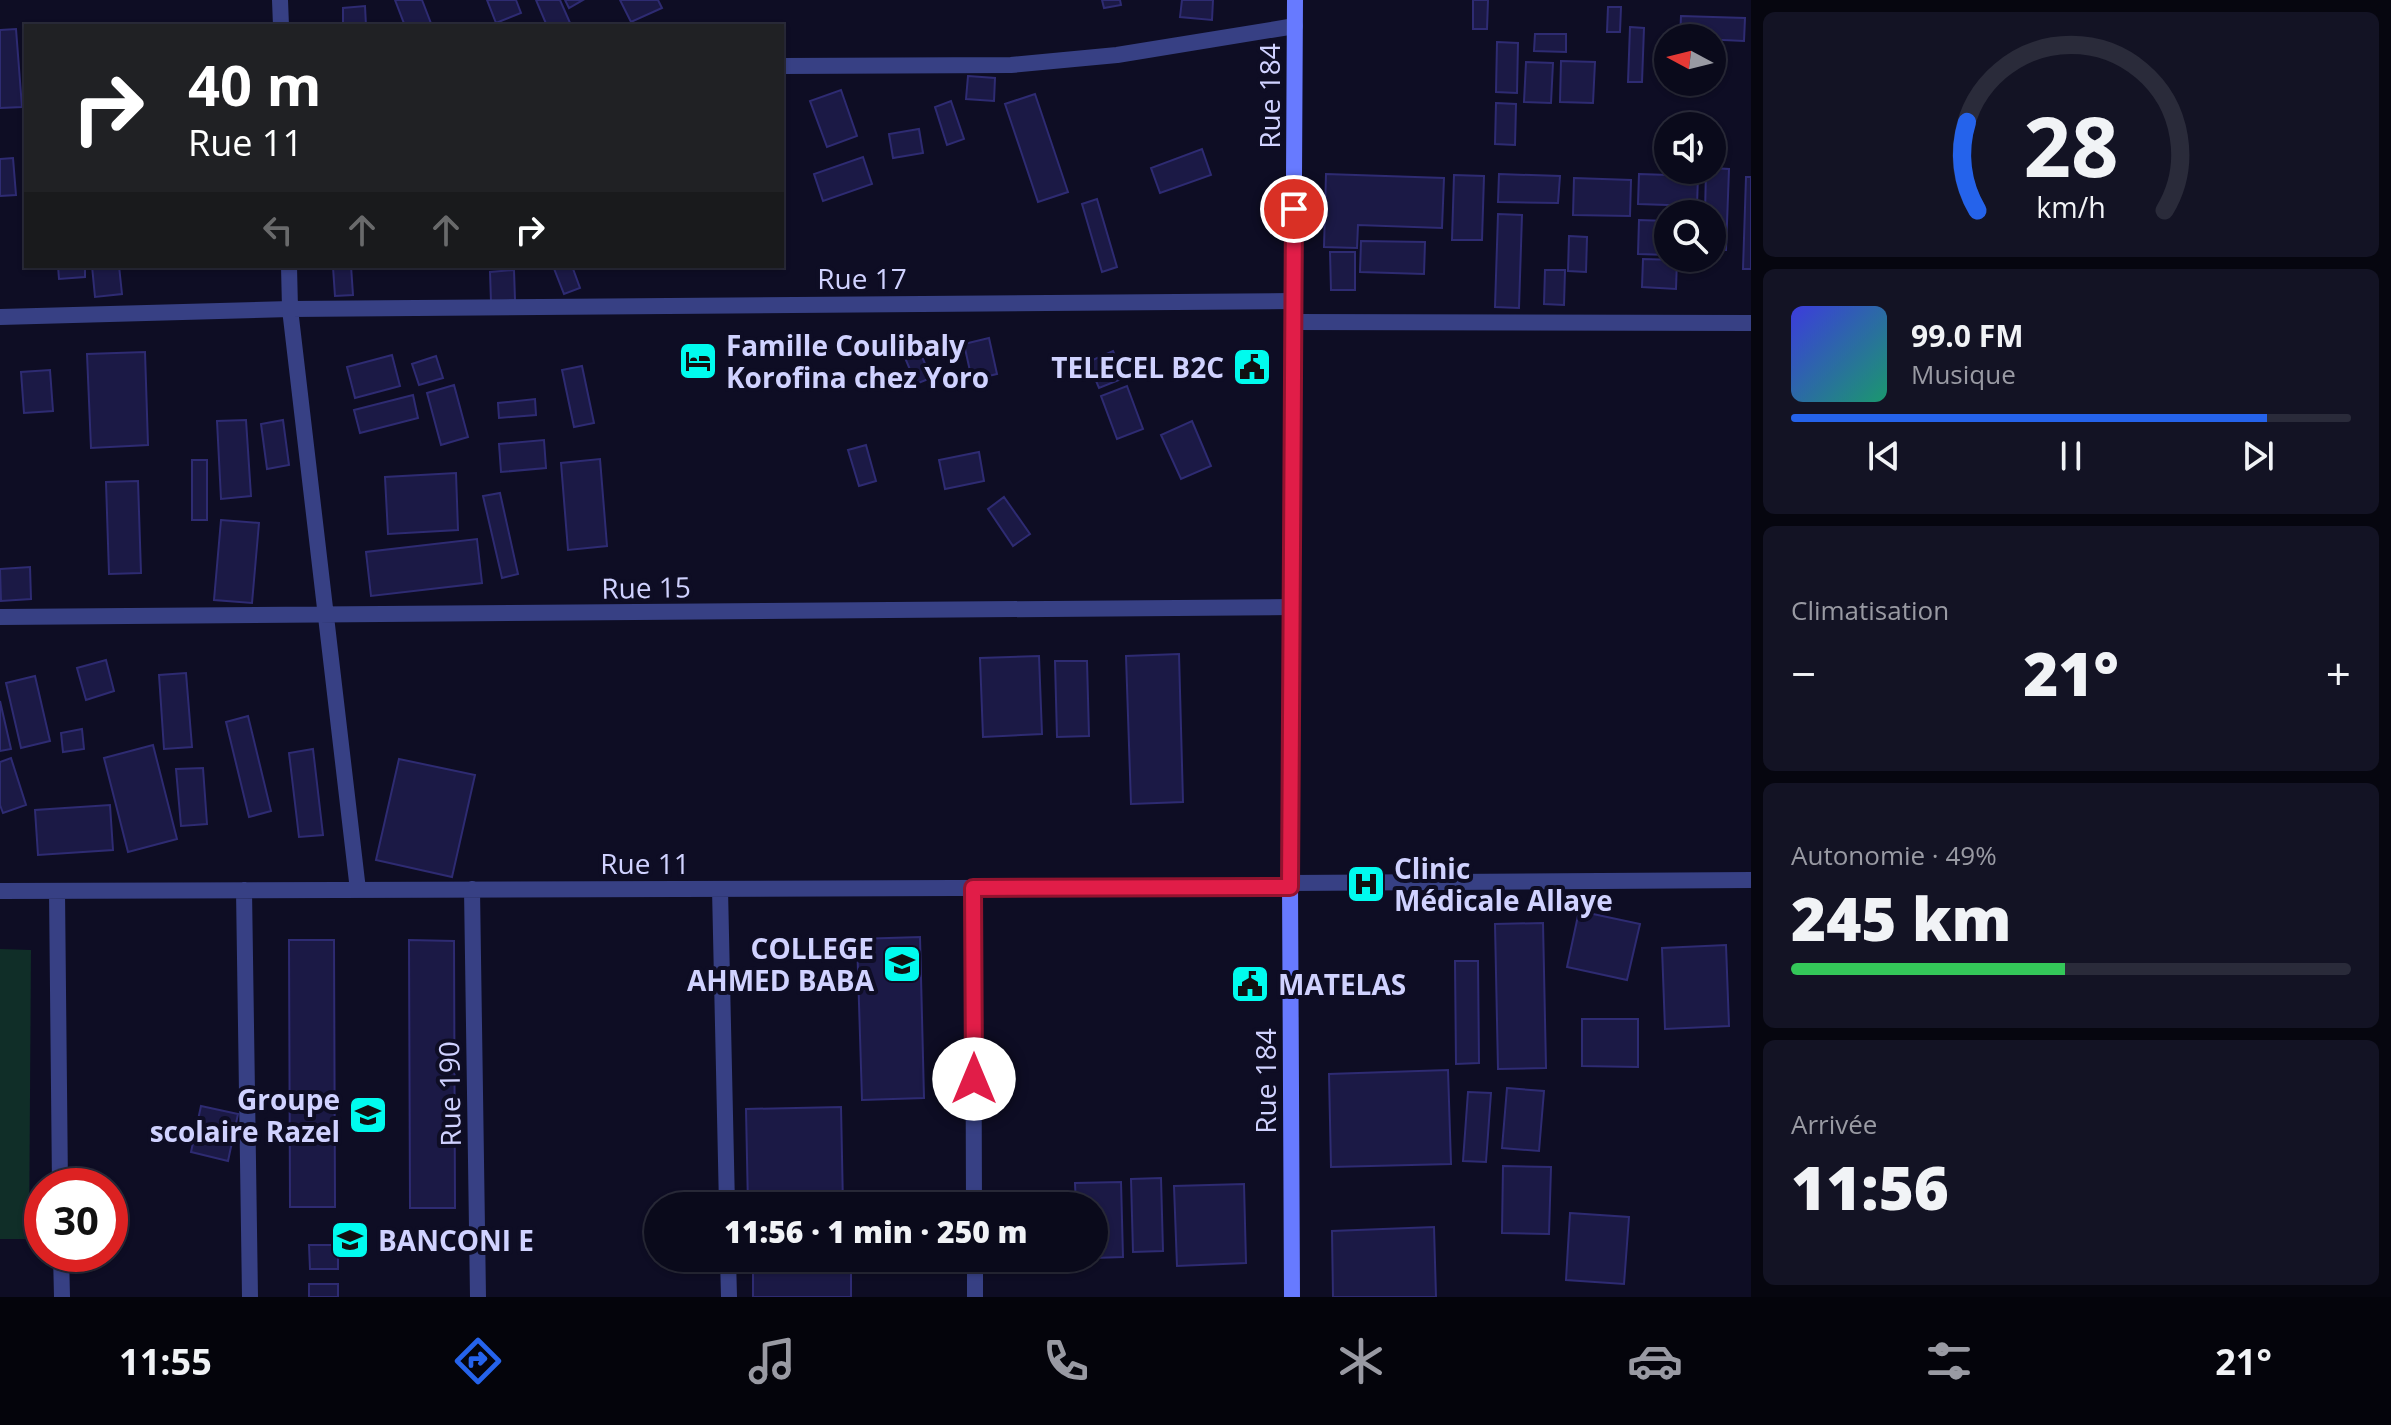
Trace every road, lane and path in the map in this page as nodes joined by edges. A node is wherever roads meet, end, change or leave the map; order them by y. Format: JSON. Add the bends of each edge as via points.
{"nodes":[{"id":1,"x":280,"y":0,"type":"edge"},
{"id":2,"x":1295,"y":0,"type":"edge"},
{"id":3,"x":281,"y":24,"type":"edge"},
{"id":4,"x":1295,"y":26,"type":"junction"},
{"id":5,"x":784,"y":66,"type":"edge"},
{"id":6,"x":289,"y":268,"type":"edge"},
{"id":7,"x":1293,"y":301,"type":"junction"},
{"id":8,"x":290,"y":309,"type":"junction"},
{"id":9,"x":0,"y":317,"type":"edge"},
{"id":10,"x":1293,"y":322,"type":"junction"},
{"id":11,"x":1751,"y":323,"type":"edge"},
{"id":12,"x":1292,"y":607,"type":"junction"},
{"id":13,"x":326,"y":616,"type":"junction"},
{"id":14,"x":0,"y":617,"type":"edge"},
{"id":15,"x":1751,"y":880,"type":"edge"},
{"id":16,"x":1290,"y":885,"type":"junction"},
{"id":17,"x":973,"y":888,"type":"junction"},
{"id":18,"x":472,"y":889,"type":"junction"},
{"id":19,"x":720,"y":889,"type":"junction"},
{"id":20,"x":244,"y":890,"type":"junction"},
{"id":21,"x":358,"y":890,"type":"junction"},
{"id":22,"x":0,"y":891,"type":"edge"},
{"id":23,"x":57,"y":891,"type":"junction"},
{"id":24,"x":60,"y":1168,"type":"edge"},
{"id":25,"x":727,"y":1192,"type":"edge"},
{"id":26,"x":974,"y":1192,"type":"edge"},
{"id":27,"x":61,"y":1272,"type":"edge"},
{"id":28,"x":728,"y":1272,"type":"edge"},
{"id":29,"x":975,"y":1272,"type":"edge"},
{"id":30,"x":62,"y":1297,"type":"edge"},
{"id":31,"x":250,"y":1297,"type":"edge"},
{"id":32,"x":478,"y":1297,"type":"edge"},
{"id":33,"x":729,"y":1297,"type":"edge"},
{"id":34,"x":975,"y":1297,"type":"edge"},
{"id":35,"x":1292,"y":1297,"type":"edge"}],
"edges":[{"from":1,"to":3,"type":"street"},
{"from":2,"to":4,"type":"street","name":"Rue 184"},
{"from":4,"to":5,"type":"street","via":[[1117,55],[1011,65]]},
{"from":4,"to":7,"type":"street","name":"Rue 184"},
{"from":6,"to":8,"type":"street"},
{"from":7,"to":8,"type":"street","name":"Rue 17"},
{"from":7,"to":10,"type":"street","name":"Rue 184"},
{"from":8,"to":9,"type":"street","name":"Rue 17"},
{"from":8,"to":13,"type":"street"},
{"from":10,"to":11,"type":"street"},
{"from":10,"to":12,"type":"street","name":"Rue 184"},
{"from":12,"to":13,"type":"street","name":"Rue 15"},
{"from":12,"to":16,"type":"street","name":"Rue 184"},
{"from":13,"to":14,"type":"street","name":"Rue 15"},
{"from":13,"to":21,"type":"street"},
{"from":15,"to":16,"type":"street","name":"Rue 11"},
{"from":16,"to":17,"type":"street","name":"Rue 11"},
{"from":16,"to":35,"type":"street","name":"Rue 184"},
{"from":17,"to":19,"type":"street","name":"Rue 11"},
{"from":17,"to":26,"type":"street"},
{"from":18,"to":19,"type":"street","name":"Rue 11"},
{"from":18,"to":21,"type":"street","name":"Rue 11"},
{"from":18,"to":32,"type":"street","name":"Rue 190"},
{"from":19,"to":25,"type":"street"},
{"from":20,"to":21,"type":"street","name":"Rue 11"},
{"from":20,"to":23,"type":"street","name":"Rue 11"},
{"from":20,"to":31,"type":"street"},
{"from":22,"to":23,"type":"street","name":"Rue 11"},
{"from":23,"to":24,"type":"street"},
{"from":27,"to":30,"type":"street"},
{"from":28,"to":33,"type":"street"},
{"from":29,"to":34,"type":"street"}]}
